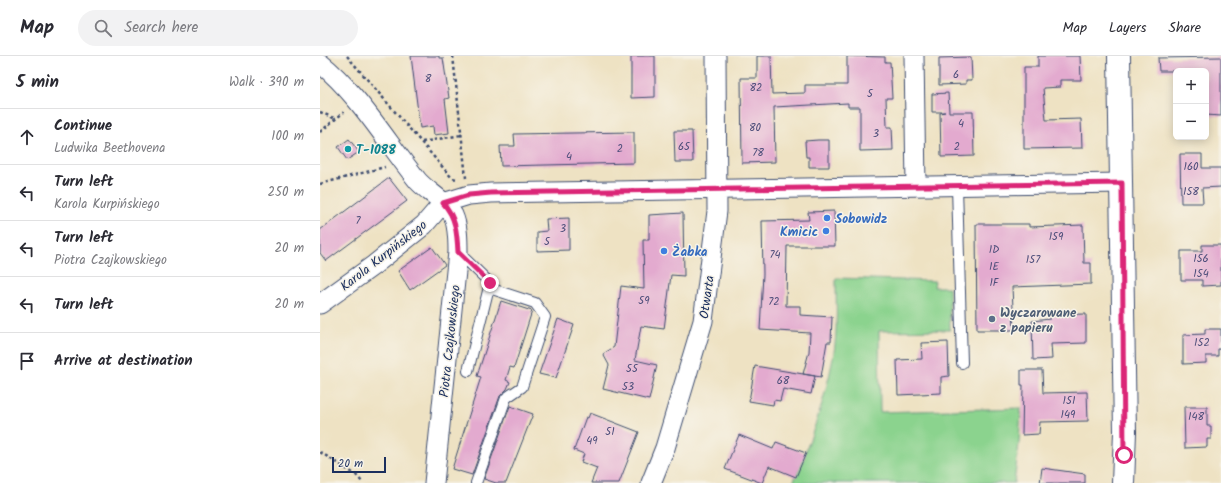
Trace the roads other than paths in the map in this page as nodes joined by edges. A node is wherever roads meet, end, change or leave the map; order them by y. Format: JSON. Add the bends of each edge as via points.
{"nodes":[{"id":1,"x":716,"y":56,"type":"edge"},
{"id":2,"x":914,"y":56,"type":"edge"},
{"id":3,"x":1119,"y":56,"type":"edge"},
{"id":4,"x":320,"y":63,"type":"edge"},
{"id":5,"x":1122,"y":183,"type":"junction"},
{"id":6,"x":916,"y":186,"type":"junction"},
{"id":7,"x":957,"y":186,"type":"junction"},
{"id":8,"x":717,"y":189,"type":"junction"},
{"id":9,"x":443,"y":203,"type":"junction"},
{"id":10,"x":458,"y":252,"type":"junction"},
{"id":11,"x":489,"y":288,"type":"junction"},
{"id":12,"x":320,"y":304,"type":"edge"},
{"id":13,"x":962,"y":363,"type":"dead end"},
{"id":14,"x":468,"y":372,"type":"dead end"},
{"id":15,"x":434,"y":483,"type":"edge"},
{"id":16,"x":476,"y":483,"type":"edge"},
{"id":17,"x":651,"y":483,"type":"edge"},
{"id":18,"x":1123,"y":483,"type":"edge"}],
"edges":[{"from":1,"to":8,"type":"street","name":"Otwarta"},
{"from":2,"to":6,"type":"street"},
{"from":3,"to":5,"type":"street"},
{"from":4,"to":9,"type":"street","via":[[357,102],[420,182]]},
{"from":5,"to":7,"type":"street"},
{"from":5,"to":18,"type":"street","via":[[1125,432]]},
{"from":6,"to":7,"type":"street"},
{"from":6,"to":8,"type":"street"},
{"from":7,"to":13,"type":"lane"},
{"from":8,"to":9,"type":"street","via":[[491,193],[469,195]]},
{"from":8,"to":17,"type":"street","name":"Otwarta","via":[[717,211],[703,321],[665,448]]},
{"from":9,"to":10,"type":"street","name":"Piotra Czajkowskiego","via":[[453,217]]},
{"from":9,"to":12,"type":"street","name":"Karola Kurpińskiego","via":[[418,230]]},
{"from":10,"to":11,"type":"lane","via":[[490,283]]},
{"from":10,"to":15,"type":"street","name":"Piotra Czajkowskiego"},
{"from":11,"to":14,"type":"lane"},
{"from":11,"to":16,"type":"lane","via":[[535,303],[546,317],[522,388],[506,398]]}]}
